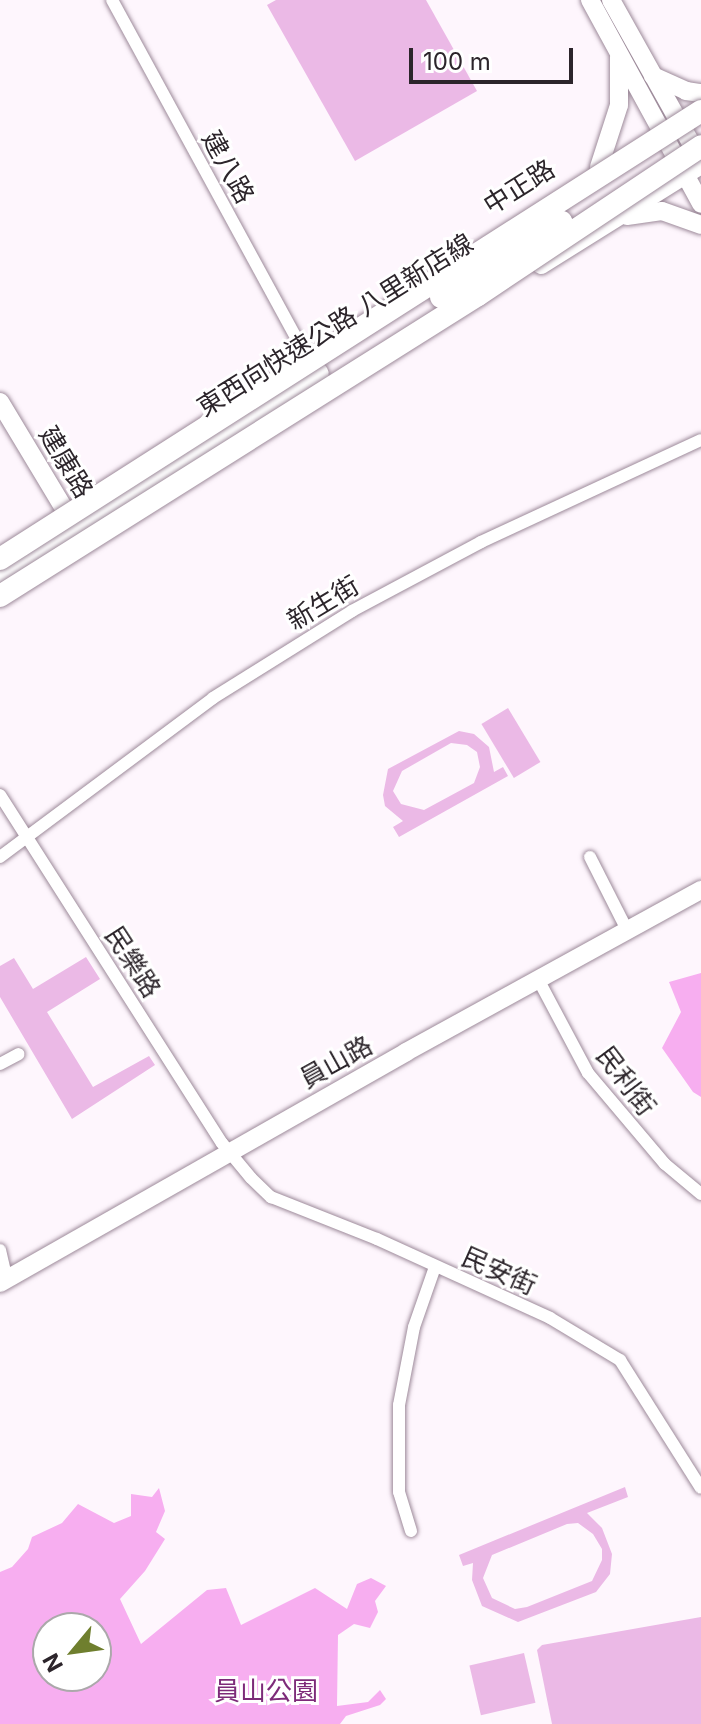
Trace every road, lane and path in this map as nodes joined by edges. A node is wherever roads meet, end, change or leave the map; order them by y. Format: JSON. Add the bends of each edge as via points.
{"nodes":[{"id":1,"x":112,"y":0,"type":"edge"},
{"id":2,"x":590,"y":0,"type":"edge"},
{"id":3,"x":611,"y":0,"type":"edge"},
{"id":4,"x":619,"y":54,"type":"junction"},
{"id":5,"x":653,"y":76,"type":"junction"},
{"id":6,"x":701,"y":93,"type":"edge"},
{"id":7,"x":701,"y":103,"type":"edge"},
{"id":8,"x":701,"y":111,"type":"edge"},
{"id":9,"x":701,"y":117,"type":"edge"},
{"id":10,"x":663,"y":135,"type":"junction"},
{"id":11,"x":693,"y":146,"type":"edge"},
{"id":12,"x":599,"y":167,"type":"junction"},
{"id":13,"x":701,"y":204,"type":"edge"},
{"id":14,"x":609,"y":222,"type":"junction"},
{"id":15,"x":701,"y":225,"type":"edge"},
{"id":16,"x":312,"y":365,"type":"junction"},
{"id":17,"x":0,"y":402,"type":"edge"},
{"id":18,"x":701,"y":440,"type":"edge"},
{"id":19,"x":63,"y":506,"type":"junction"},
{"id":20,"x":75,"y":527,"type":"junction"},
{"id":21,"x":0,"y":548,"type":"edge"},
{"id":22,"x":88,"y":550,"type":"junction"},
{"id":23,"x":0,"y":559,"type":"edge"},
{"id":24,"x":0,"y":577,"type":"edge"},
{"id":25,"x":0,"y":596,"type":"edge"},
{"id":26,"x":0,"y":608,"type":"edge"},
{"id":27,"x":0,"y":795,"type":"edge"},
{"id":28,"x":27,"y":838,"type":"junction"},
{"id":29,"x":0,"y":857,"type":"edge"},
{"id":30,"x":590,"y":857,"type":"dead end"},
{"id":31,"x":701,"y":890,"type":"edge"},
{"id":32,"x":627,"y":930,"type":"junction"},
{"id":33,"x":538,"y":979,"type":"junction"},
{"id":34,"x":19,"y":1054,"type":"dead end"},
{"id":35,"x":0,"y":1064,"type":"edge"},
{"id":36,"x":229,"y":1153,"type":"junction"},
{"id":37,"x":701,"y":1194,"type":"edge"},
{"id":38,"x":0,"y":1250,"type":"edge"},
{"id":39,"x":435,"y":1267,"type":"junction"},
{"id":40,"x":4,"y":1282,"type":"edge"},
{"id":41,"x":701,"y":1488,"type":"edge"},
{"id":42,"x":411,"y":1531,"type":"dead end"}],
"edges":[{"from":1,"to":16,"type":"street","name":"建八路"},
{"from":2,"to":4,"type":"main road"},
{"from":3,"to":5,"type":"main road"},
{"from":4,"to":10,"type":"main road"},
{"from":4,"to":12,"type":"main road","via":[[619,105]]},
{"from":5,"to":6,"type":"main road"},
{"from":5,"to":11,"type":"main road"},
{"from":7,"to":11,"type":"main road","name":"中正路"},
{"from":8,"to":23,"type":"highway","bridge":true},
{"from":9,"to":11,"type":"main road"},
{"from":10,"to":11,"type":"main road","name":"中正路"},
{"from":10,"to":11,"type":"main road"},
{"from":10,"to":12,"type":"main road","name":"中正路"},
{"from":11,"to":13,"type":"main road"},
{"from":11,"to":14,"type":"main road","name":"中正路","via":[[649,198]]},
{"from":11,"to":16,"type":"highway","bridge":true},
{"from":11,"to":24,"type":"highway","name":"東西向快速公路 八里新店線","bridge":true},
{"from":11,"to":25,"type":"highway","bridge":true,"via":[[478,295]]},
{"from":12,"to":16,"type":"main road","name":"中正路","via":[[443,263]]},
{"from":14,"to":15,"type":"main road","via":[[642,211],[662,211]]},
{"from":14,"to":22,"type":"main road","name":"中正路"},
{"from":16,"to":19,"type":"main road","name":"中正路"},
{"from":16,"to":20,"type":"highway"},
{"from":17,"to":19,"type":"main road","name":"建康路"},
{"from":18,"to":28,"type":"street","name":"新生街","via":[[481,542],[352,611],[213,698]]},
{"from":19,"to":20,"type":"main road","name":"建康路"},
{"from":19,"to":21,"type":"main road","name":"中正路"},
{"from":20,"to":22,"type":"main road","name":"建康路"},
{"from":20,"to":24,"type":"main road"},
{"from":22,"to":26,"type":"main road","name":"中正路"},
{"from":27,"to":28,"type":"street","name":"民樂路"},
{"from":28,"to":29,"type":"street","name":"新生街"},
{"from":28,"to":36,"type":"street","name":"民樂路"},
{"from":30,"to":32,"type":"street"},
{"from":31,"to":32,"type":"main road","name":"員山路"},
{"from":32,"to":33,"type":"main road","name":"員山路"},
{"from":33,"to":36,"type":"main road","name":"員山路"},
{"from":33,"to":37,"type":"street","name":"民利街","via":[[588,1073],[665,1164]]},
{"from":34,"to":35,"type":"street"},
{"from":36,"to":39,"type":"street","name":"民安街","via":[[271,1197]]},
{"from":36,"to":40,"type":"main road","name":"員山路"},
{"from":38,"to":40,"type":"street"},
{"from":39,"to":41,"type":"street","name":"民安街","via":[[550,1318],[620,1360]]},
{"from":39,"to":42,"type":"street","via":[[414,1327],[399,1405],[399,1492]]}]}
